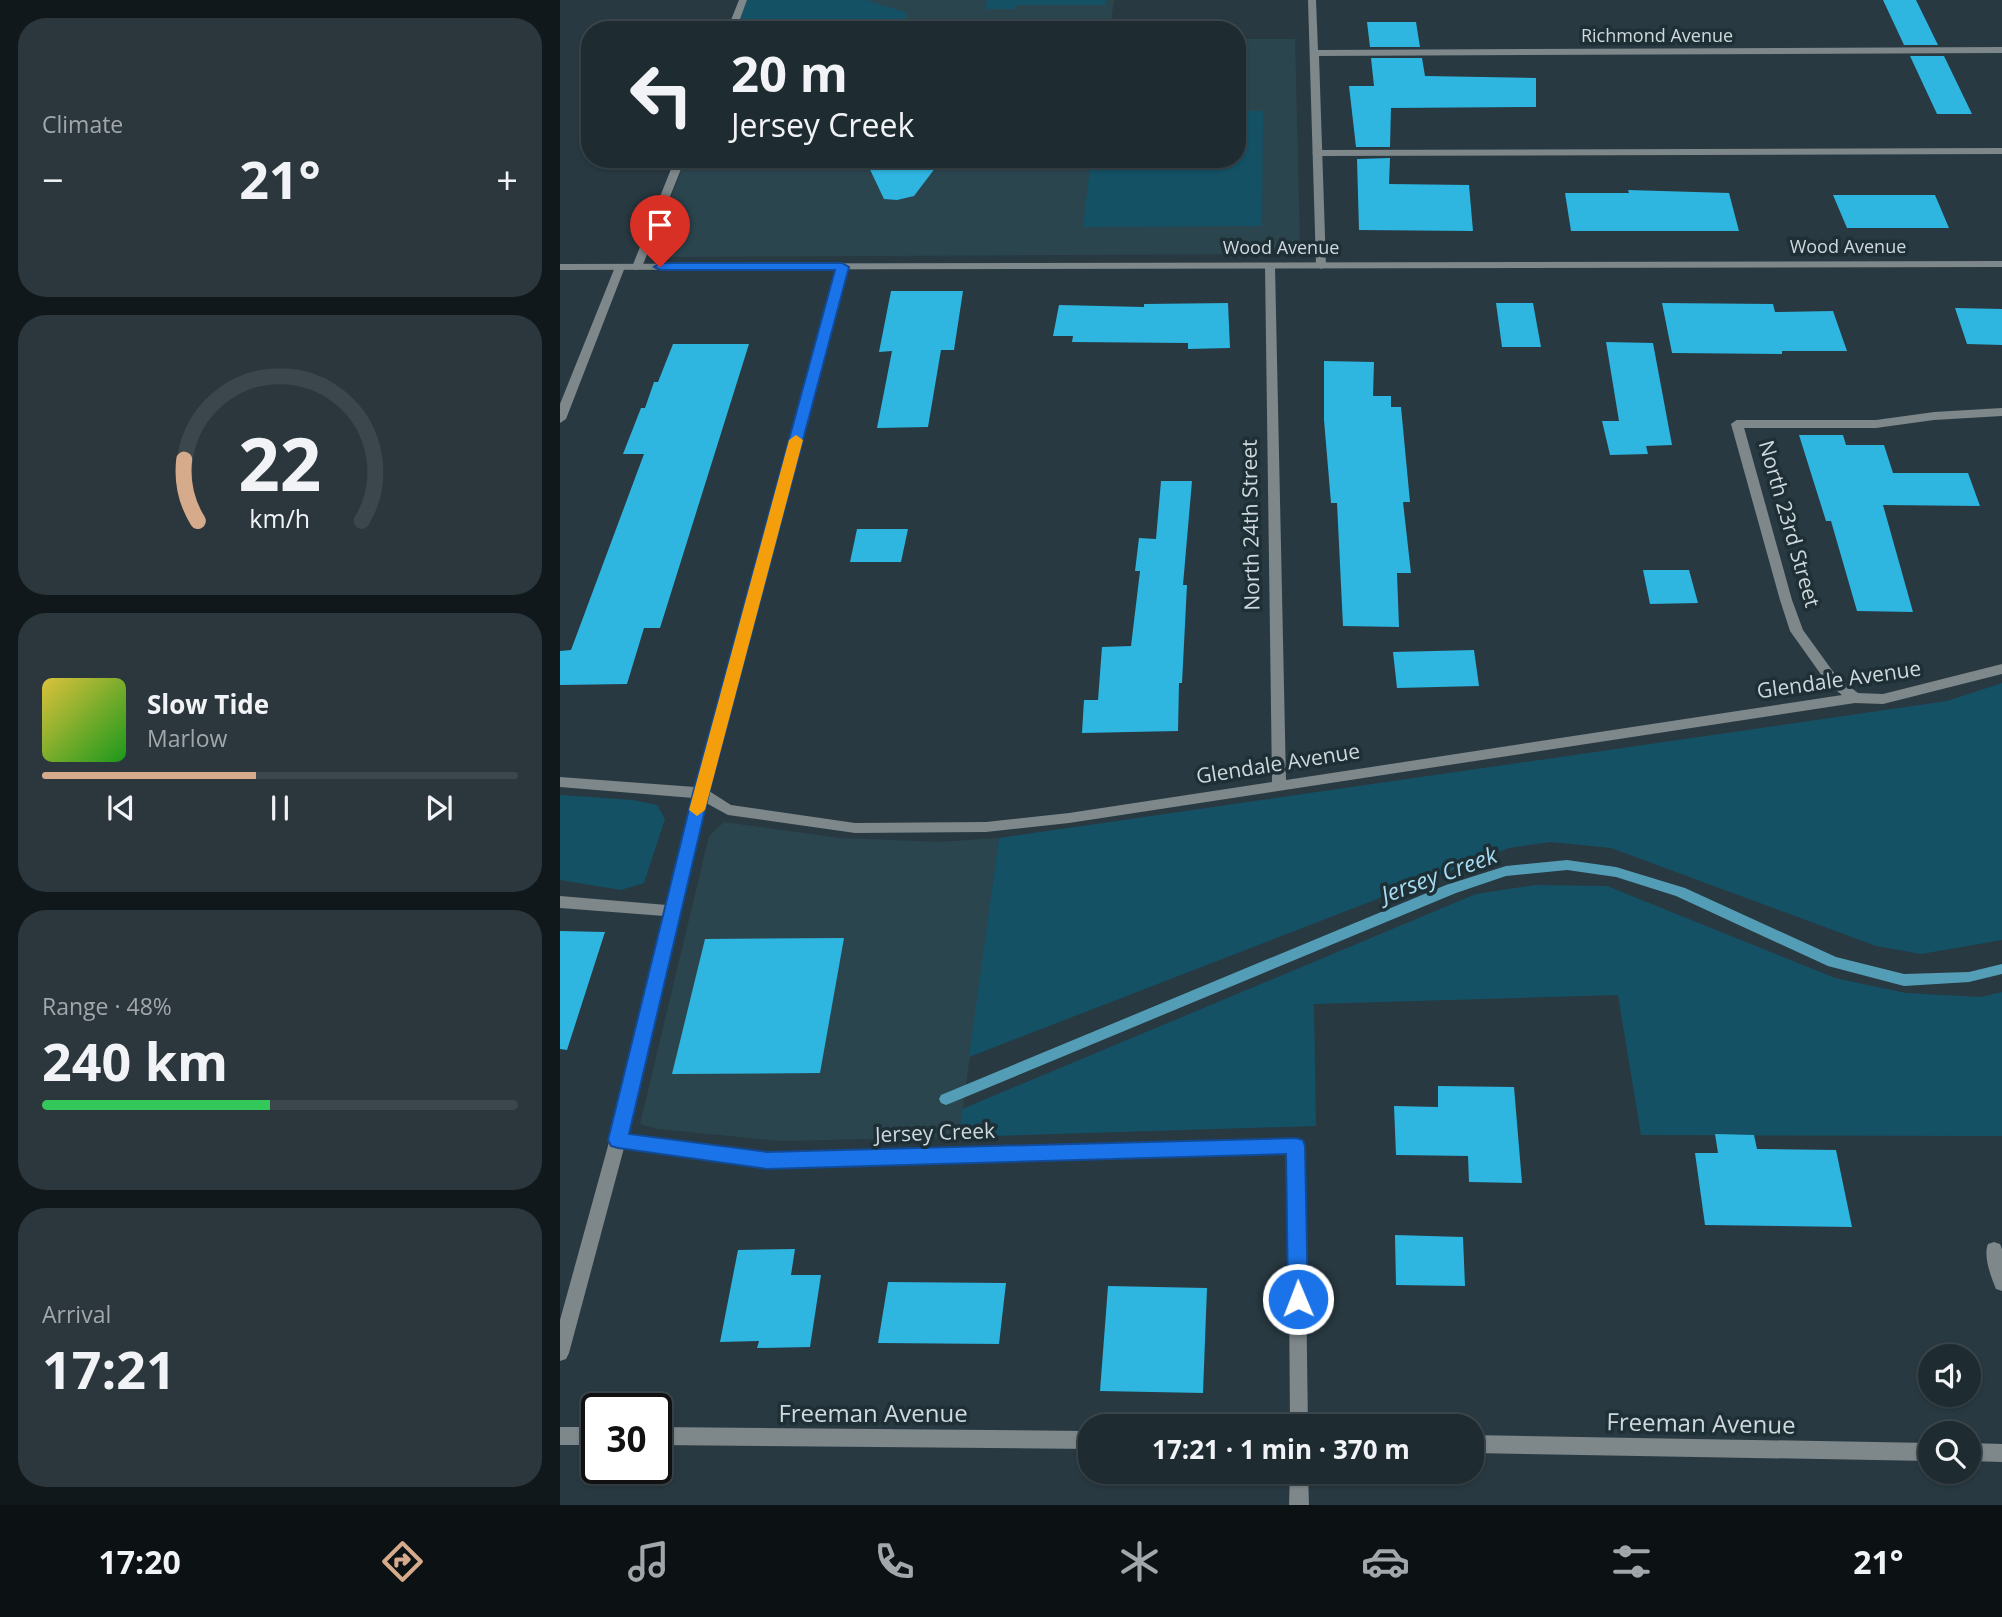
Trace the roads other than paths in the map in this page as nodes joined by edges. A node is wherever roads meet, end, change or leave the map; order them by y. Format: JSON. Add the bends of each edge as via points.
{"nodes":[{"id":1,"x":743,"y":0,"type":"edge"},
{"id":2,"x":1312,"y":0,"type":"edge"},
{"id":3,"x":735,"y":21,"type":"edge"},
{"id":4,"x":2002,"y":50,"type":"edge"},
{"id":5,"x":1313,"y":53,"type":"junction"},
{"id":6,"x":2002,"y":151,"type":"edge"},
{"id":7,"x":1317,"y":153,"type":"junction"},
{"id":8,"x":676,"y":168,"type":"edge"},
{"id":9,"x":2002,"y":264,"type":"edge"},
{"id":10,"x":1270,"y":266,"type":"junction"},
{"id":11,"x":1321,"y":266,"type":"junction"},
{"id":12,"x":560,"y":267,"type":"edge"},
{"id":13,"x":620,"y":267,"type":"junction"},
{"id":14,"x":638,"y":267,"type":"junction"},
{"id":15,"x":842,"y":267,"type":"junction"},
{"id":16,"x":2002,"y":412,"type":"edge"},
{"id":17,"x":560,"y":419,"type":"edge"},
{"id":18,"x":2002,"y":669,"type":"edge"},
{"id":19,"x":1854,"y":698,"type":"junction"},
{"id":20,"x":560,"y":782,"type":"edge"},
{"id":21,"x":1279,"y":784,"type":"junction"},
{"id":22,"x":701,"y":793,"type":"junction"},
{"id":23,"x":560,"y":902,"type":"edge"},
{"id":24,"x":674,"y":911,"type":"junction"},
{"id":25,"x":618,"y":1140,"type":"junction"},
{"id":26,"x":1994,"y":1250,"type":"dead end"},
{"id":27,"x":2002,"y":1283,"type":"edge"},
{"id":28,"x":560,"y":1353,"type":"edge"},
{"id":29,"x":1299,"y":1414,"type":"edge"},
{"id":30,"x":560,"y":1436,"type":"edge"},
{"id":31,"x":581,"y":1436,"type":"edge"},
{"id":32,"x":672,"y":1436,"type":"edge"},
{"id":33,"x":1078,"y":1440,"type":"edge"},
{"id":34,"x":1484,"y":1444,"type":"edge"},
{"id":35,"x":1918,"y":1452,"type":"edge"},
{"id":36,"x":1981,"y":1452,"type":"edge"},
{"id":37,"x":2002,"y":1453,"type":"edge"},
{"id":38,"x":1299,"y":1484,"type":"edge"},
{"id":39,"x":1299,"y":1505,"type":"edge"}],
"edges":[{"from":1,"to":3,"type":"street"},
{"from":2,"to":5,"type":"street"},
{"from":4,"to":5,"type":"street","name":"Richmond Avenue"},
{"from":5,"to":7,"type":"street"},
{"from":6,"to":7,"type":"street"},
{"from":7,"to":11,"type":"street"},
{"from":8,"to":14,"type":"street"},
{"from":9,"to":11,"type":"street","name":"Wood Avenue"},
{"from":10,"to":11,"type":"street","name":"Wood Avenue"},
{"from":10,"to":15,"type":"street","name":"Wood Avenue"},
{"from":10,"to":21,"type":"street","name":"North 24th Street"},
{"from":12,"to":13,"type":"street","name":"Wood Avenue"},
{"from":13,"to":14,"type":"street","name":"Wood Avenue"},
{"from":13,"to":17,"type":"street"},
{"from":14,"to":15,"type":"street","name":"Wood Avenue"},
{"from":15,"to":22,"type":"street"},
{"from":16,"to":19,"type":"street","name":"North 23rd Street","via":[[1876,424],[1737,424],[1797,631],[1832,680]]},
{"from":18,"to":19,"type":"street","name":"Glendale Avenue","via":[[1883,699]]},
{"from":19,"to":21,"type":"street","name":"Glendale Avenue"},
{"from":20,"to":22,"type":"street","name":"Glendale Avenue"},
{"from":21,"to":22,"type":"street","name":"Glendale Avenue","via":[[986,827],[855,828],[728,810]]},
{"from":22,"to":24,"type":"street"},
{"from":23,"to":24,"type":"street"},
{"from":24,"to":25,"type":"street"},
{"from":25,"to":28,"type":"street"},
{"from":25,"to":29,"type":"street","name":"Jersey Creek","via":[[767,1160],[1296,1146]]},
{"from":26,"to":27,"type":"street"},
{"from":30,"to":31,"type":"street"},
{"from":32,"to":33,"type":"street","name":"Freeman Avenue"},
{"from":34,"to":35,"type":"street","name":"Freeman Avenue"},
{"from":36,"to":37,"type":"street"},
{"from":38,"to":39,"type":"street"}]}
